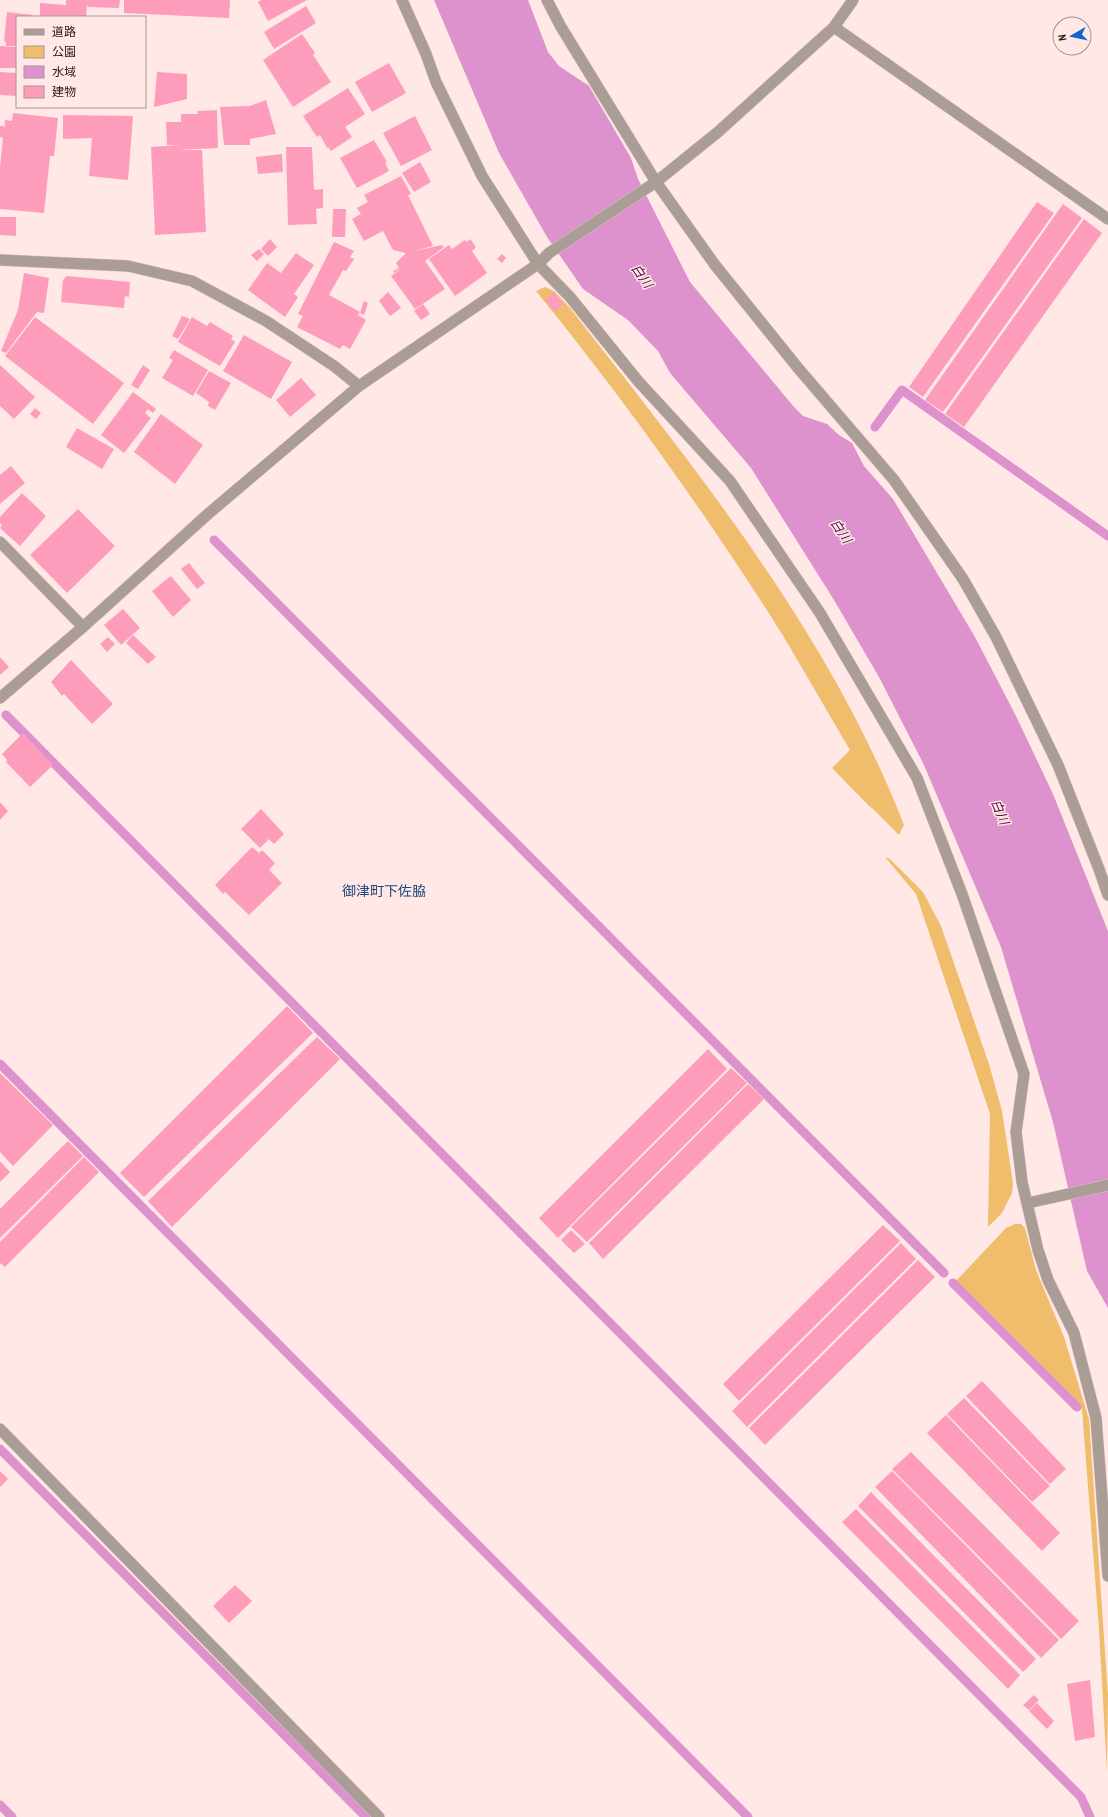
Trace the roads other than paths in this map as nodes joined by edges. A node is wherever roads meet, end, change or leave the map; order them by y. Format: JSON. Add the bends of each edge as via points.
{"nodes":[{"id":1,"x":402,"y":0,"type":"edge"},
{"id":2,"x":547,"y":0,"type":"edge"},
{"id":3,"x":853,"y":0,"type":"edge"},
{"id":4,"x":834,"y":27,"type":"junction"},
{"id":5,"x":652,"y":184,"type":"junction"},
{"id":6,"x":1108,"y":219,"type":"edge"},
{"id":7,"x":0,"y":260,"type":"edge"},
{"id":8,"x":538,"y":264,"type":"junction"},
{"id":9,"x":359,"y":386,"type":"junction"},
{"id":10,"x":0,"y":542,"type":"edge"},
{"id":11,"x":83,"y":627,"type":"junction"},
{"id":12,"x":0,"y":698,"type":"edge"},
{"id":13,"x":1108,"y":895,"type":"edge"},
{"id":14,"x":1108,"y":1185,"type":"edge"},
{"id":15,"x":1028,"y":1203,"type":"junction"},
{"id":16,"x":0,"y":1429,"type":"edge"},
{"id":17,"x":1108,"y":1576,"type":"edge"},
{"id":18,"x":379,"y":1817,"type":"edge"}],
"edges":[{"from":1,"to":8,"type":"street","via":[[436,82],[482,176]]},
{"from":2,"to":5,"type":"street","via":[[560,27]]},
{"from":3,"to":4,"type":"street"},
{"from":4,"to":5,"type":"street","via":[[718,132]]},
{"from":4,"to":6,"type":"street"},
{"from":5,"to":8,"type":"street","via":[[549,253]]},
{"from":5,"to":13,"type":"street","via":[[798,368],[894,480],[963,579],[996,637],[1058,765]]},
{"from":7,"to":9,"type":"street","via":[[128,266],[192,281],[266,321],[334,366]]},
{"from":8,"to":9,"type":"street"},
{"from":8,"to":15,"type":"street","via":[[570,297],[638,381],[730,480],[820,612],[917,778],[962,894],[1024,1074],[1016,1132],[1022,1182]]},
{"from":9,"to":11,"type":"street","via":[[208,514]]},
{"from":10,"to":11,"type":"street"},
{"from":11,"to":12,"type":"street"},
{"from":14,"to":15,"type":"street"},
{"from":15,"to":17,"type":"street","via":[[1043,1266],[1074,1333],[1096,1418]]},
{"from":16,"to":18,"type":"street"}]}
